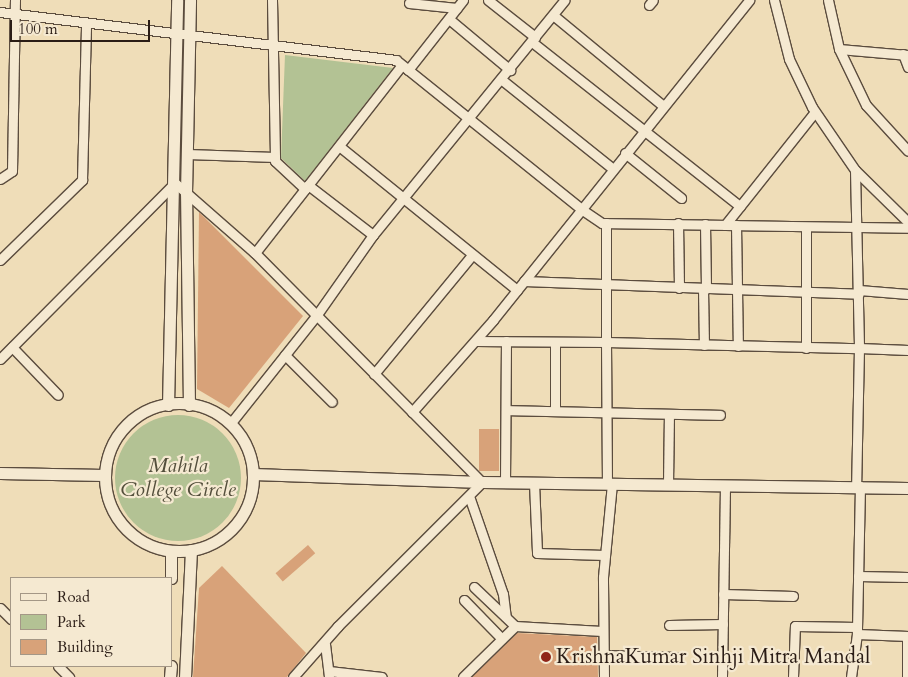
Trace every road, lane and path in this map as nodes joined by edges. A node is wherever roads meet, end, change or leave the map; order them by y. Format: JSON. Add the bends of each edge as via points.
{"nodes":[{"id":1,"x":15,"y":0,"type":"edge"},
{"id":2,"x":177,"y":0,"type":"edge"},
{"id":3,"x":190,"y":0,"type":"edge"},
{"id":4,"x":272,"y":0,"type":"edge"},
{"id":5,"x":463,"y":0,"type":"edge"},
{"id":6,"x":488,"y":0,"type":"edge"},
{"id":7,"x":565,"y":0,"type":"edge"},
{"id":8,"x":749,"y":0,"type":"edge"},
{"id":9,"x":774,"y":0,"type":"edge"},
{"id":10,"x":828,"y":0,"type":"edge"},
{"id":11,"x":409,"y":3,"type":"dead end"},
{"id":12,"x":457,"y":8,"type":"junction"},
{"id":13,"x":0,"y":12,"type":"edge"},
{"id":14,"x":13,"y":14,"type":"junction"},
{"id":15,"x":553,"y":15,"type":"junction"},
{"id":16,"x":449,"y":19,"type":"junction"},
{"id":17,"x":86,"y":23,"type":"junction"},
{"id":18,"x":177,"y":35,"type":"junction"},
{"id":19,"x":190,"y":36,"type":"junction"},
{"id":20,"x":534,"y":39,"type":"junction"},
{"id":21,"x":270,"y":43,"type":"junction"},
{"id":22,"x":839,"y":50,"type":"junction"},
{"id":23,"x":906,"y":54,"type":"edge"},
{"id":24,"x":908,"y":67,"type":"edge"},
{"id":25,"x":405,"y":68,"type":"junction"},
{"id":26,"x":510,"y":70,"type":"junction"},
{"id":27,"x":502,"y":80,"type":"junction"},
{"id":28,"x":662,"y":105,"type":"junction"},
{"id":29,"x":815,"y":112,"type":"junction"},
{"id":30,"x":468,"y":120,"type":"junction"},
{"id":31,"x":643,"y":129,"type":"junction"},
{"id":32,"x":339,"y":146,"type":"junction"},
{"id":33,"x":908,"y":151,"type":"edge"},
{"id":34,"x":625,"y":153,"type":"junction"},
{"id":35,"x":187,"y":154,"type":"junction"},
{"id":36,"x":275,"y":157,"type":"junction"},
{"id":37,"x":613,"y":169,"type":"junction"},
{"id":38,"x":855,"y":170,"type":"junction"},
{"id":39,"x":0,"y":179,"type":"edge"},
{"id":40,"x":176,"y":183,"type":"junction"},
{"id":41,"x":306,"y":187,"type":"junction"},
{"id":42,"x":186,"y":193,"type":"junction"},
{"id":43,"x":680,"y":198,"type":"dead end"},
{"id":44,"x":402,"y":199,"type":"junction"},
{"id":45,"x":740,"y":206,"type":"junction"},
{"id":46,"x":580,"y":209,"type":"junction"},
{"id":47,"x":908,"y":222,"type":"edge"},
{"id":48,"x":606,"y":223,"type":"junction"},
{"id":49,"x":678,"y":223,"type":"junction"},
{"id":50,"x":705,"y":224,"type":"junction"},
{"id":51,"x":725,"y":225,"type":"junction"},
{"id":52,"x":736,"y":225,"type":"junction"},
{"id":53,"x":806,"y":227,"type":"junction"},
{"id":54,"x":858,"y":227,"type":"junction"},
{"id":55,"x":908,"y":228,"type":"edge"},
{"id":56,"x":373,"y":234,"type":"junction"},
{"id":57,"x":255,"y":253,"type":"junction"},
{"id":58,"x":472,"y":254,"type":"junction"},
{"id":59,"x":0,"y":260,"type":"edge"},
{"id":60,"x":524,"y":281,"type":"junction"},
{"id":61,"x":606,"y":286,"type":"junction"},
{"id":62,"x":679,"y":288,"type":"junction"},
{"id":63,"x":704,"y":289,"type":"junction"},
{"id":64,"x":517,"y":290,"type":"junction"},
{"id":65,"x":739,"y":290,"type":"junction"},
{"id":66,"x":859,"y":292,"type":"junction"},
{"id":67,"x":806,"y":293,"type":"junction"},
{"id":68,"x":908,"y":294,"type":"edge"},
{"id":69,"x":316,"y":316,"type":"junction"},
{"id":70,"x":475,"y":341,"type":"junction"},
{"id":71,"x":506,"y":341,"type":"junction"},
{"id":72,"x":555,"y":342,"type":"junction"},
{"id":73,"x":606,"y":342,"type":"junction"},
{"id":74,"x":704,"y":344,"type":"junction"},
{"id":75,"x":738,"y":346,"type":"junction"},
{"id":76,"x":12,"y":347,"type":"junction"},
{"id":77,"x":806,"y":348,"type":"junction"},
{"id":78,"x":859,"y":348,"type":"junction"},
{"id":79,"x":908,"y":350,"type":"edge"},
{"id":80,"x":285,"y":355,"type":"junction"},
{"id":81,"x":0,"y":359,"type":"edge"},
{"id":82,"x":374,"y":374,"type":"junction"},
{"id":83,"x":58,"y":395,"type":"dead end"},
{"id":84,"x":332,"y":402,"type":"dead end"},
{"id":85,"x":168,"y":405,"type":"junction"},
{"id":86,"x":189,"y":405,"type":"junction"},
{"id":87,"x":506,"y":410,"type":"junction"},
{"id":88,"x":556,"y":411,"type":"junction"},
{"id":89,"x":412,"y":412,"type":"junction"},
{"id":90,"x":606,"y":412,"type":"junction"},
{"id":91,"x":669,"y":415,"type":"junction"},
{"id":92,"x":720,"y":415,"type":"dead end"},
{"id":93,"x":230,"y":424,"type":"junction"},
{"id":94,"x":0,"y":473,"type":"edge"},
{"id":95,"x":253,"y":474,"type":"junction"},
{"id":96,"x":104,"y":475,"type":"junction"},
{"id":97,"x":482,"y":482,"type":"junction"},
{"id":98,"x":505,"y":483,"type":"junction"},
{"id":99,"x":534,"y":483,"type":"junction"},
{"id":100,"x":610,"y":484,"type":"junction"},
{"id":101,"x":668,"y":484,"type":"junction"},
{"id":102,"x":725,"y":485,"type":"junction"},
{"id":103,"x":858,"y":486,"type":"junction"},
{"id":104,"x":908,"y":488,"type":"edge"},
{"id":105,"x":469,"y":496,"type":"junction"},
{"id":106,"x":171,"y":550,"type":"junction"},
{"id":107,"x":191,"y":550,"type":"junction"},
{"id":108,"x":605,"y":555,"type":"junction"},
{"id":109,"x":858,"y":576,"type":"junction"},
{"id":110,"x":171,"y":577,"type":"edge"},
{"id":111,"x":908,"y":577,"type":"edge"},
{"id":112,"x":474,"y":587,"type":"dead end"},
{"id":113,"x":723,"y":594,"type":"junction"},
{"id":114,"x":793,"y":596,"type":"dead end"},
{"id":115,"x":464,"y":600,"type":"dead end"},
{"id":116,"x":0,"y":608,"type":"edge"},
{"id":117,"x":506,"y":617,"type":"junction"},
{"id":118,"x":10,"y":618,"type":"edge"},
{"id":119,"x":723,"y":624,"type":"junction"},
{"id":120,"x":669,"y":625,"type":"dead end"},
{"id":121,"x":515,"y":626,"type":"junction"},
{"id":122,"x":857,"y":630,"type":"junction"},
{"id":123,"x":602,"y":631,"type":"junction"},
{"id":124,"x":908,"y":636,"type":"edge"},
{"id":125,"x":502,"y":639,"type":"junction"},
{"id":126,"x":325,"y":644,"type":"junction"},
{"id":127,"x":604,"y":655,"type":"junction"},
{"id":128,"x":676,"y":657,"type":"dead end"},
{"id":129,"x":59,"y":667,"type":"edge"},
{"id":130,"x":329,"y":674,"type":"edge"},
{"id":131,"x":68,"y":677,"type":"edge"},
{"id":132,"x":185,"y":677,"type":"edge"},
{"id":133,"x":293,"y":677,"type":"edge"},
{"id":134,"x":382,"y":677,"type":"edge"},
{"id":135,"x":463,"y":677,"type":"edge"},
{"id":136,"x":604,"y":677,"type":"edge"},
{"id":137,"x":722,"y":677,"type":"edge"},
{"id":138,"x":793,"y":677,"type":"edge"},
{"id":139,"x":851,"y":677,"type":"edge"},
{"id":140,"x":907,"y":677,"type":"edge"}],
"edges":[{"from":1,"to":14,"type":"street"},
{"from":2,"to":18,"type":"main road"},
{"from":3,"to":19,"type":"main road"},
{"from":4,"to":21,"type":"street"},
{"from":5,"to":12,"type":"street"},
{"from":6,"to":20,"type":"street"},
{"from":7,"to":15,"type":"street"},
{"from":8,"to":28,"type":"street"},
{"from":9,"to":29,"type":"street","via":[[788,59]]},
{"from":10,"to":22,"type":"street"},
{"from":11,"to":12,"type":"street"},
{"from":12,"to":16,"type":"street"},
{"from":13,"to":14,"type":"street"},
{"from":14,"to":17,"type":"street"},
{"from":14,"to":39,"type":"street","via":[[12,172]]},
{"from":15,"to":20,"type":"street"},
{"from":15,"to":28,"type":"street"},
{"from":16,"to":25,"type":"street"},
{"from":16,"to":26,"type":"street"},
{"from":17,"to":18,"type":"street"},
{"from":17,"to":59,"type":"street","via":[[82,180]]},
{"from":18,"to":19,"type":"street"},
{"from":18,"to":40,"type":"main road"},
{"from":19,"to":21,"type":"street"},
{"from":19,"to":35,"type":"main road"},
{"from":20,"to":26,"type":"street"},
{"from":20,"to":31,"type":"street"},
{"from":21,"to":25,"type":"street","via":[[396,60]]},
{"from":21,"to":36,"type":"street"},
{"from":22,"to":23,"type":"street"},
{"from":22,"to":33,"type":"street","via":[[866,105]]},
{"from":23,"to":24,"type":"street"},
{"from":25,"to":30,"type":"street"},
{"from":25,"to":32,"type":"street"},
{"from":26,"to":27,"type":"street"},
{"from":27,"to":30,"type":"street"},
{"from":27,"to":37,"type":"street"},
{"from":28,"to":31,"type":"street"},
{"from":29,"to":38,"type":"street"},
{"from":29,"to":45,"type":"street"},
{"from":30,"to":44,"type":"street"},
{"from":30,"to":46,"type":"street"},
{"from":31,"to":34,"type":"street"},
{"from":31,"to":45,"type":"street"},
{"from":32,"to":41,"type":"street"},
{"from":32,"to":44,"type":"street"},
{"from":34,"to":37,"type":"street"},
{"from":34,"to":43,"type":"street"},
{"from":35,"to":36,"type":"street"},
{"from":35,"to":42,"type":"main road"},
{"from":36,"to":41,"type":"street","via":[[275,161]]},
{"from":37,"to":46,"type":"street"},
{"from":38,"to":47,"type":"street"},
{"from":38,"to":54,"type":"street"},
{"from":40,"to":42,"type":"street"},
{"from":40,"to":76,"type":"street"},
{"from":40,"to":85,"type":"main road"},
{"from":41,"to":56,"type":"street"},
{"from":41,"to":57,"type":"street"},
{"from":42,"to":57,"type":"street"},
{"from":42,"to":86,"type":"main road"},
{"from":44,"to":56,"type":"street"},
{"from":44,"to":58,"type":"street"},
{"from":45,"to":51,"type":"street"},
{"from":46,"to":48,"type":"street"},
{"from":46,"to":60,"type":"street"},
{"from":48,"to":49,"type":"street"},
{"from":48,"to":61,"type":"street"},
{"from":49,"to":50,"type":"street"},
{"from":49,"to":62,"type":"street"},
{"from":50,"to":51,"type":"street"},
{"from":50,"to":63,"type":"street"},
{"from":51,"to":52,"type":"street"},
{"from":52,"to":53,"type":"street"},
{"from":52,"to":65,"type":"street"},
{"from":53,"to":54,"type":"street"},
{"from":53,"to":67,"type":"street"},
{"from":54,"to":55,"type":"street"},
{"from":54,"to":66,"type":"street"},
{"from":56,"to":69,"type":"street"},
{"from":57,"to":69,"type":"street"},
{"from":58,"to":64,"type":"street"},
{"from":58,"to":82,"type":"street"},
{"from":60,"to":61,"type":"street"},
{"from":60,"to":64,"type":"street"},
{"from":61,"to":62,"type":"street"},
{"from":61,"to":73,"type":"street"},
{"from":62,"to":63,"type":"street"},
{"from":63,"to":65,"type":"street"},
{"from":63,"to":74,"type":"street"},
{"from":64,"to":70,"type":"street"},
{"from":65,"to":67,"type":"street"},
{"from":65,"to":75,"type":"street"},
{"from":66,"to":67,"type":"street"},
{"from":66,"to":68,"type":"street"},
{"from":66,"to":78,"type":"street"},
{"from":67,"to":77,"type":"street"},
{"from":69,"to":80,"type":"street"},
{"from":69,"to":82,"type":"street"},
{"from":70,"to":71,"type":"street"},
{"from":70,"to":89,"type":"street"},
{"from":71,"to":72,"type":"street"},
{"from":71,"to":87,"type":"street"},
{"from":72,"to":73,"type":"street"},
{"from":72,"to":88,"type":"street"},
{"from":73,"to":74,"type":"street"},
{"from":73,"to":90,"type":"street"},
{"from":74,"to":75,"type":"street"},
{"from":75,"to":77,"type":"street"},
{"from":76,"to":81,"type":"street"},
{"from":76,"to":83,"type":"street"},
{"from":77,"to":78,"type":"street"},
{"from":78,"to":79,"type":"street"},
{"from":78,"to":103,"type":"street"},
{"from":80,"to":84,"type":"street"},
{"from":80,"to":93,"type":"street"},
{"from":82,"to":89,"type":"street"},
{"from":85,"to":86,"type":"main road"},
{"from":85,"to":96,"type":"main road","via":[[139,415],[121,430],[109,451]]},
{"from":86,"to":93,"type":"main road","via":[[209,410]]},
{"from":87,"to":88,"type":"street"},
{"from":87,"to":98,"type":"street"},
{"from":88,"to":90,"type":"street"},
{"from":89,"to":97,"type":"street"},
{"from":90,"to":91,"type":"street"},
{"from":90,"to":100,"type":"street"},
{"from":91,"to":92,"type":"street"},
{"from":91,"to":101,"type":"street"},
{"from":93,"to":95,"type":"main road","via":[[241,438]]},
{"from":94,"to":96,"type":"main road"},
{"from":95,"to":97,"type":"main road"},
{"from":95,"to":107,"type":"main road","via":[[250,497],[240,519],[224,536],[203,548]]},
{"from":96,"to":106,"type":"main road","via":[[108,498],[118,520],[134,537],[156,548]]},
{"from":97,"to":98,"type":"main road"},
{"from":97,"to":105,"type":"street"},
{"from":98,"to":99,"type":"main road"},
{"from":99,"to":100,"type":"main road"},
{"from":99,"to":108,"type":"street","via":[[537,553]]},
{"from":100,"to":101,"type":"main road"},
{"from":100,"to":108,"type":"street"},
{"from":101,"to":102,"type":"main road"},
{"from":102,"to":103,"type":"main road"},
{"from":102,"to":113,"type":"street"},
{"from":103,"to":104,"type":"main road"},
{"from":103,"to":109,"type":"street"},
{"from":105,"to":117,"type":"street","via":[[503,594]]},
{"from":105,"to":126,"type":"street","via":[[338,626]]},
{"from":106,"to":107,"type":"main road"},
{"from":106,"to":110,"type":"main road"},
{"from":107,"to":132,"type":"main road"},
{"from":108,"to":123,"type":"street"},
{"from":109,"to":111,"type":"street"},
{"from":109,"to":122,"type":"street"},
{"from":112,"to":117,"type":"street"},
{"from":113,"to":114,"type":"street"},
{"from":113,"to":119,"type":"street"},
{"from":115,"to":125,"type":"street"},
{"from":116,"to":118,"type":"street"},
{"from":117,"to":121,"type":"street"},
{"from":119,"to":120,"type":"street"},
{"from":119,"to":137,"type":"street"},
{"from":121,"to":123,"type":"street"},
{"from":121,"to":125,"type":"street"},
{"from":122,"to":124,"type":"street"},
{"from":122,"to":138,"type":"street","via":[[795,626]]},
{"from":122,"to":139,"type":"street"},
{"from":123,"to":127,"type":"street"},
{"from":124,"to":140,"type":"street"},
{"from":125,"to":135,"type":"street"},
{"from":126,"to":130,"type":"street"},
{"from":126,"to":133,"type":"street"},
{"from":127,"to":128,"type":"street"},
{"from":127,"to":136,"type":"street"},
{"from":129,"to":131,"type":"street"},
{"from":130,"to":134,"type":"street"}]}
